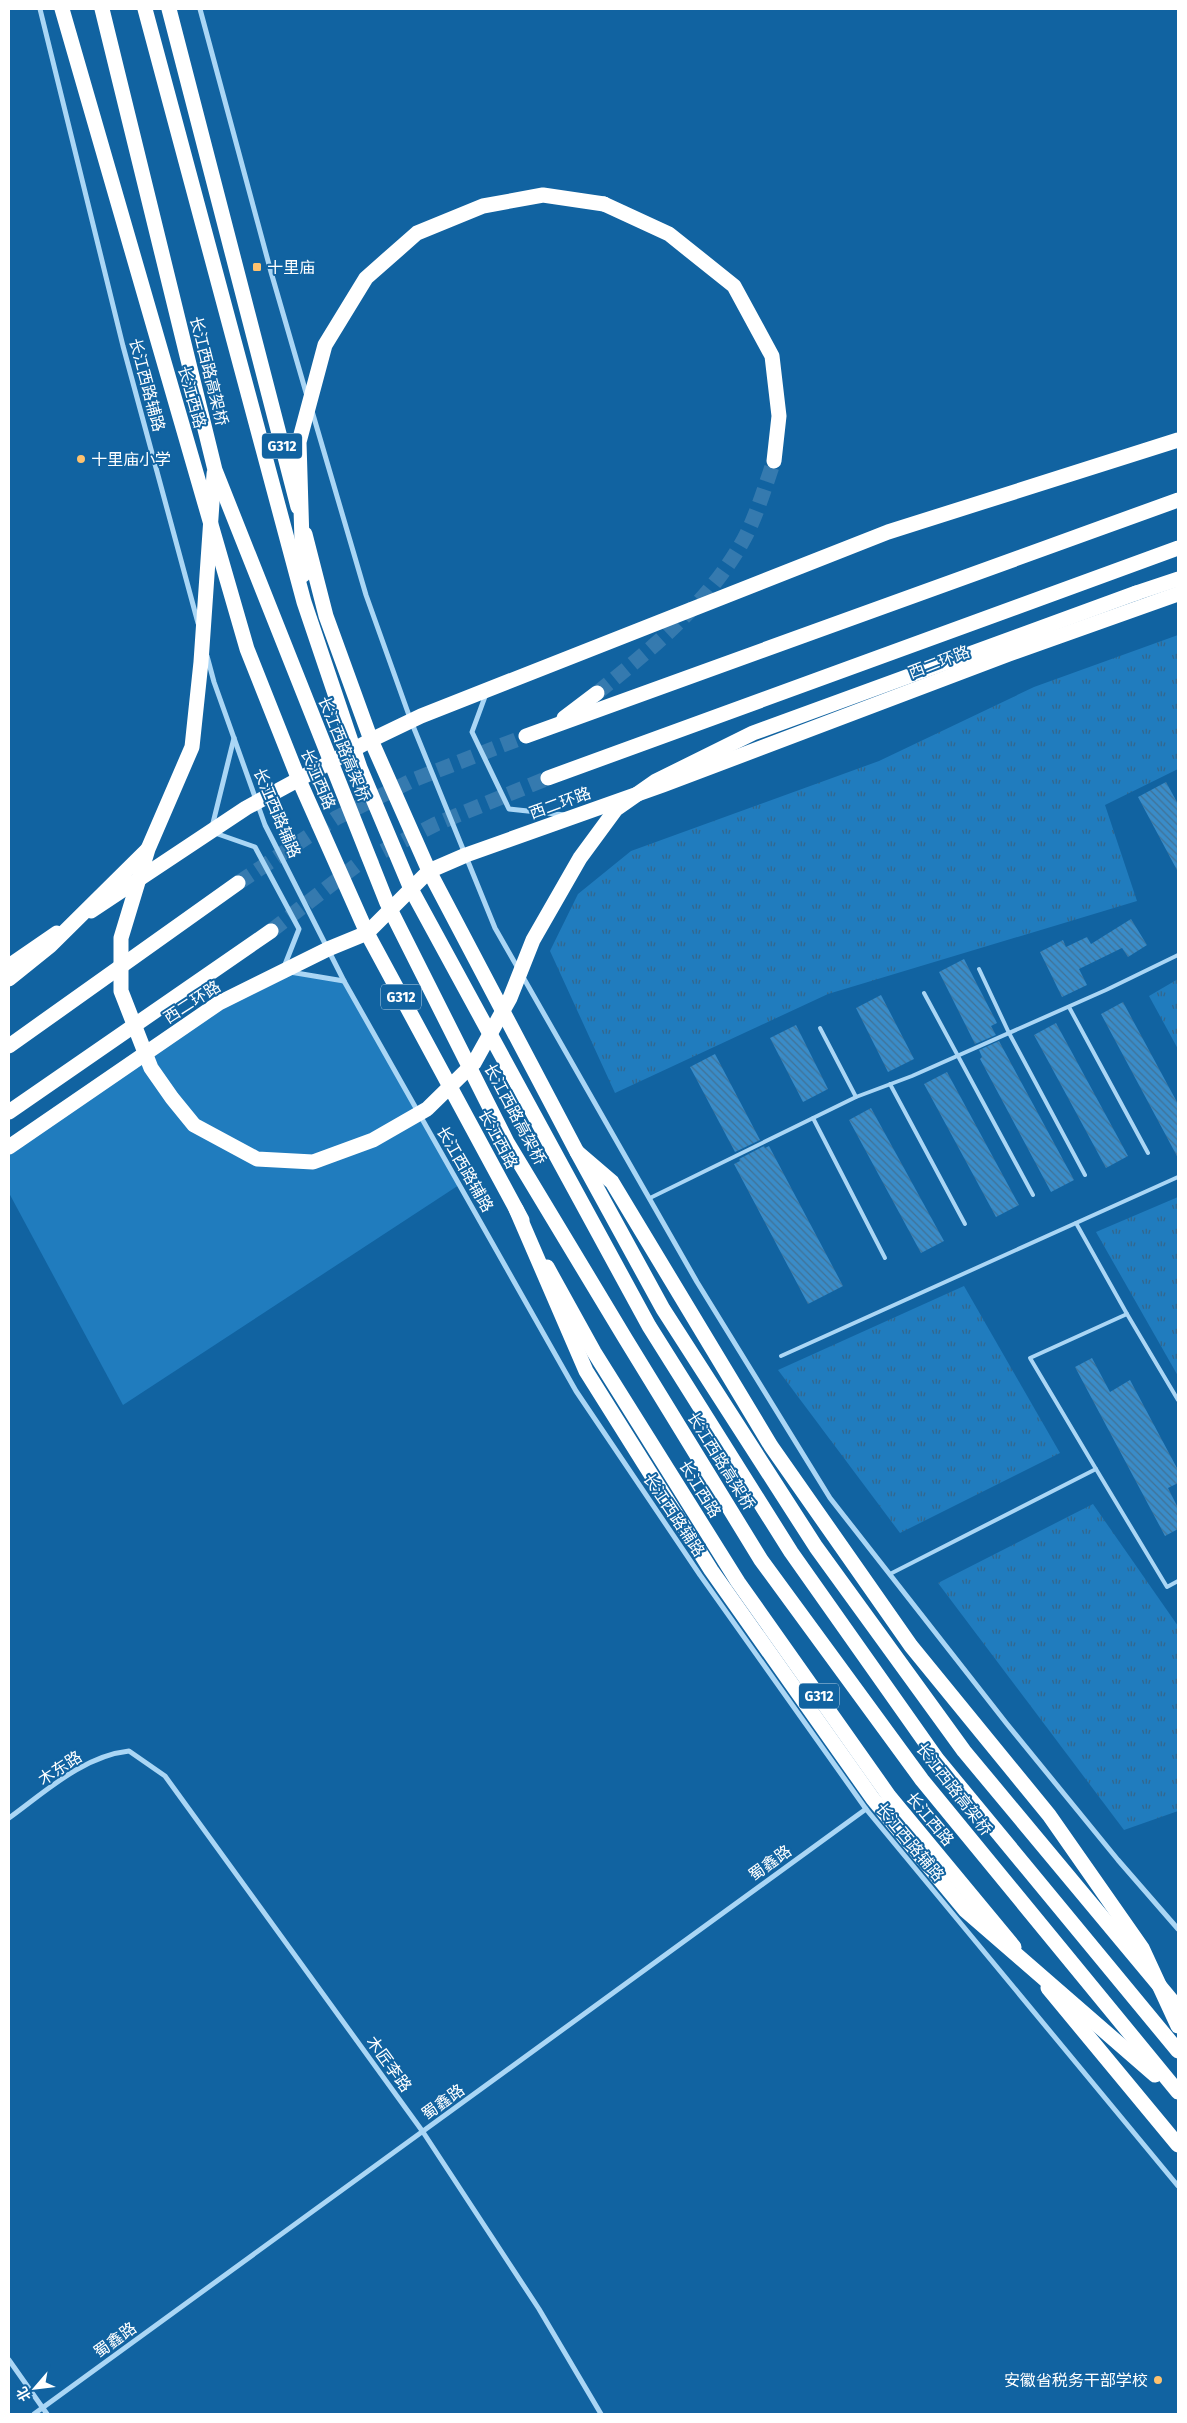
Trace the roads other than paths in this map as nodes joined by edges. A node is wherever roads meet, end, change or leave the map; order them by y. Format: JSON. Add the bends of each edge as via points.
{"nodes":[{"id":1,"x":40,"y":9,"type":"edge"},
{"id":2,"x":62,"y":9,"type":"edge"},
{"id":3,"x":102,"y":9,"type":"edge"},
{"id":4,"x":145,"y":9,"type":"edge"},
{"id":5,"x":169,"y":9,"type":"edge"},
{"id":6,"x":200,"y":9,"type":"edge"},
{"id":7,"x":1178,"y":440,"type":"edge"},
{"id":8,"x":774,"y":460,"type":"tunnel mouth"},
{"id":9,"x":215,"y":470,"type":"junction"},
{"id":10,"x":1178,"y":500,"type":"edge"},
{"id":11,"x":1178,"y":548,"type":"edge"},
{"id":12,"x":1178,"y":578,"type":"edge"},
{"id":13,"x":1178,"y":594,"type":"edge"},
{"id":14,"x":304,"y":602,"type":"junction"},
{"id":15,"x":488,"y":689,"type":"junction"},
{"id":16,"x":597,"y":693,"type":"tunnel mouth"},
{"id":17,"x":412,"y":721,"type":"junction"},
{"id":18,"x":552,"y":727,"type":"junction"},
{"id":19,"x":526,"y":736,"type":"tunnel mouth"},
{"id":20,"x":234,"y":738,"type":"junction"},
{"id":21,"x":371,"y":740,"type":"junction"},
{"id":22,"x":548,"y":778,"type":"tunnel mouth"},
{"id":23,"x":299,"y":780,"type":"junction"},
{"id":24,"x":257,"y":802,"type":"junction"},
{"id":25,"x":575,"y":816,"type":"junction"},
{"id":26,"x":211,"y":831,"type":"junction"},
{"id":27,"x":148,"y":848,"type":"junction"},
{"id":28,"x":466,"y":855,"type":"junction"},
{"id":29,"x":429,"y":871,"type":"junction"},
{"id":30,"x":238,"y":883,"type":"tunnel mouth"},
{"id":31,"x":271,"y":930,"type":"tunnel mouth"},
{"id":32,"x":367,"y":933,"type":"junction"},
{"id":33,"x":328,"y":948,"type":"junction"},
{"id":34,"x":1178,"y":955,"type":"edge"},
{"id":35,"x":9,"y":966,"type":"edge"},
{"id":36,"x":979,"y":969,"type":"dead end"},
{"id":37,"x":283,"y":971,"type":"junction"},
{"id":38,"x":9,"y":979,"type":"edge"},
{"id":39,"x":344,"y":981,"type":"junction"},
{"id":40,"x":924,"y":993,"type":"dead end"},
{"id":41,"x":1069,"y":1007,"type":"junction"},
{"id":42,"x":820,"y":1028,"type":"dead end"},
{"id":43,"x":1009,"y":1033,"type":"junction"},
{"id":44,"x":9,"y":1046,"type":"edge"},
{"id":45,"x":957,"y":1056,"type":"junction"},
{"id":46,"x":890,"y":1084,"type":"junction"},
{"id":47,"x":856,"y":1097,"type":"junction"},
{"id":48,"x":9,"y":1112,"type":"edge"},
{"id":49,"x":813,"y":1118,"type":"junction"},
{"id":50,"x":9,"y":1147,"type":"edge"},
{"id":51,"x":578,"y":1152,"type":"junction"},
{"id":52,"x":1148,"y":1153,"type":"dead end"},
{"id":53,"x":1085,"y":1175,"type":"dead end"},
{"id":54,"x":1178,"y":1177,"type":"edge"},
{"id":55,"x":1033,"y":1195,"type":"dead end"},
{"id":56,"x":650,"y":1198,"type":"junction"},
{"id":57,"x":516,"y":1208,"type":"junction"},
{"id":58,"x":965,"y":1224,"type":"dead end"},
{"id":59,"x":1076,"y":1224,"type":"junction"},
{"id":60,"x":885,"y":1258,"type":"dead end"},
{"id":61,"x":1128,"y":1314,"type":"junction"},
{"id":62,"x":781,"y":1356,"type":"dead end"},
{"id":63,"x":1178,"y":1400,"type":"edge"},
{"id":64,"x":1096,"y":1469,"type":"junction"},
{"id":65,"x":890,"y":1574,"type":"junction"},
{"id":66,"x":1178,"y":1581,"type":"edge"},
{"id":67,"x":129,"y":1751,"type":"joint"},
{"id":68,"x":866,"y":1809,"type":"junction"},
{"id":69,"x":9,"y":1818,"type":"edge"},
{"id":70,"x":1177,"y":1926,"type":"edge"},
{"id":71,"x":1178,"y":2008,"type":"edge"},
{"id":72,"x":1178,"y":2026,"type":"edge"},
{"id":73,"x":1178,"y":2052,"type":"edge"},
{"id":74,"x":1178,"y":2093,"type":"edge"},
{"id":75,"x":423,"y":2132,"type":"junction"},
{"id":76,"x":1178,"y":2145,"type":"edge"},
{"id":77,"x":1178,"y":2186,"type":"edge"},
{"id":78,"x":9,"y":2360,"type":"edge"},
{"id":79,"x":43,"y":2408,"type":"junction"},
{"id":80,"x":34,"y":2414,"type":"edge"},
{"id":81,"x":47,"y":2414,"type":"edge"},
{"id":82,"x":601,"y":2414,"type":"edge"}],
"edges":[{"from":1,"to":20,"type":"street","name":"长江西路辅路","via":[[123,346],[214,682]]},
{"from":2,"to":23,"type":"highway","name":"长江西路","number":"G312","via":[[247,649]]},
{"from":3,"to":9,"type":"highway","name":"长江西路高架桥","bridge":true},
{"from":4,"to":14,"type":"highway","name":"长江西路高架桥","bridge":true},
{"from":5,"to":21,"type":"highway","number":"G312","via":[[326,616]]},
{"from":6,"to":17,"type":"street","via":[[271,272],[366,595]]},
{"from":7,"to":15,"type":"highway","via":[[888,532]]},
{"from":8,"to":14,"type":"highway","bridge":true,"via":[[779,416],[772,356],[734,286],[669,234],[604,204],[543,195],[484,206],[417,234],[366,278],[325,345],[299,442]]},
{"from":9,"to":27,"type":"highway","bridge":true,"via":[[192,747]]},
{"from":9,"to":74,"type":"highway","name":"长江西路高架桥","bridge":true,"via":[[387,903],[518,1159],[761,1560],[922,1780]]},
{"from":10,"to":18,"type":"highway"},
{"from":11,"to":22,"type":"highway","name":"西二环路"},
{"from":12,"to":27,"type":"highway","bridge":true,"via":[[753,733],[656,781],[616,809],[580,858],[533,940],[510,998],[474,1063],[427,1109],[373,1140],[313,1162],[257,1159],[194,1125],[151,1068],[121,990],[121,938]]},
{"from":13,"to":25,"type":"highway","name":"西二环路"},
{"from":14,"to":73,"type":"highway","name":"长江西路高架桥","bridge":true,"via":[[360,768],[411,889],[649,1326],[791,1552],[937,1759]]},
{"from":15,"to":17,"type":"highway"},
{"from":15,"to":25,"type":"street","via":[[472,732],[509,809]]},
{"from":16,"to":18,"type":"highway"},
{"from":17,"to":21,"type":"highway"},
{"from":17,"to":28,"type":"street"},
{"from":18,"to":19,"type":"highway"},
{"from":20,"to":24,"type":"street","name":"长江西路辅路"},
{"from":20,"to":26,"type":"street"},
{"from":21,"to":23,"type":"highway"},
{"from":21,"to":29,"type":"highway","number":"G312"},
{"from":23,"to":24,"type":"highway"},
{"from":23,"to":32,"type":"highway","name":"长江西路","number":"G312"},
{"from":24,"to":26,"type":"highway"},
{"from":24,"to":33,"type":"street","name":"长江西路辅路","via":[[265,825]]},
{"from":25,"to":28,"type":"highway","name":"西二环路"},
{"from":26,"to":35,"type":"highway"},
{"from":26,"to":37,"type":"street","via":[[255,847],[299,929]]},
{"from":27,"to":38,"type":"highway","bridge":true,"via":[[50,946]]},
{"from":28,"to":29,"type":"highway","name":"西二环路"},
{"from":28,"to":56,"type":"street","via":[[495,928]]},
{"from":29,"to":32,"type":"highway","name":"西二环路"},
{"from":29,"to":51,"type":"highway","number":"G312"},
{"from":30,"to":44,"type":"highway"},
{"from":31,"to":48,"type":"highway","name":"西二环路"},
{"from":32,"to":33,"type":"highway","name":"西二环路"},
{"from":32,"to":57,"type":"highway","name":"长江西路","number":"G312"},
{"from":33,"to":37,"type":"highway","name":"西二环路"},
{"from":33,"to":39,"type":"street","name":"长江西路辅路"},
{"from":34,"to":41,"type":"lane"},
{"from":36,"to":43,"type":"lane"},
{"from":37,"to":39,"type":"street"},
{"from":37,"to":50,"type":"highway","name":"西二环路","via":[[218,1003]]},
{"from":39,"to":68,"type":"street","name":"长江西路辅路","via":[[576,1391],[700,1576]]},
{"from":40,"to":45,"type":"lane"},
{"from":41,"to":43,"type":"lane"},
{"from":41,"to":52,"type":"lane"},
{"from":42,"to":47,"type":"lane"},
{"from":43,"to":45,"type":"lane"},
{"from":43,"to":53,"type":"lane"},
{"from":45,"to":46,"type":"lane"},
{"from":45,"to":55,"type":"lane"},
{"from":46,"to":47,"type":"lane"},
{"from":46,"to":58,"type":"lane"},
{"from":47,"to":49,"type":"lane"},
{"from":49,"to":56,"type":"lane"},
{"from":49,"to":60,"type":"lane"},
{"from":51,"to":71,"type":"highway","number":"G312","via":[[664,1309],[816,1546],[964,1751]]},
{"from":51,"to":72,"type":"highway","bridge":true,"via":[[612,1182],[771,1446],[911,1646],[1049,1814],[1142,1948]]},
{"from":54,"to":59,"type":"lane"},
{"from":56,"to":65,"type":"street","via":[[697,1282],[830,1498]]},
{"from":57,"to":74,"type":"highway","bridge":true,"via":[[586,1371],[710,1570],[873,1799],[965,1910]]},
{"from":57,"to":76,"type":"highway","name":"长江西路","number":"G312","via":[[594,1352],[738,1582],[889,1796]]},
{"from":59,"to":61,"type":"lane"},
{"from":59,"to":62,"type":"lane"},
{"from":61,"to":63,"type":"lane"},
{"from":61,"to":64,"type":"lane","via":[[1030,1358]]},
{"from":64,"to":65,"type":"lane"},
{"from":64,"to":66,"type":"lane","via":[[1167,1587]]},
{"from":65,"to":70,"type":"street","via":[[1007,1724],[1118,1860]]},
{"from":67,"to":69,"type":"street","name":"木东路","via":[[111,1753],[77,1770]]},
{"from":67,"to":75,"type":"street","name":"木匠李路","via":[[165,1776]]},
{"from":68,"to":75,"type":"street","name":"蜀鑫路"},
{"from":68,"to":77,"type":"street","name":"长江西路辅路"},
{"from":75,"to":79,"type":"street","name":"蜀鑫路"},
{"from":75,"to":82,"type":"street","name":"木匠李路","via":[[539,2309]]},
{"from":78,"to":79,"type":"street"},
{"from":79,"to":80,"type":"street","name":"蜀鑫路"},
{"from":79,"to":81,"type":"street"}]}
